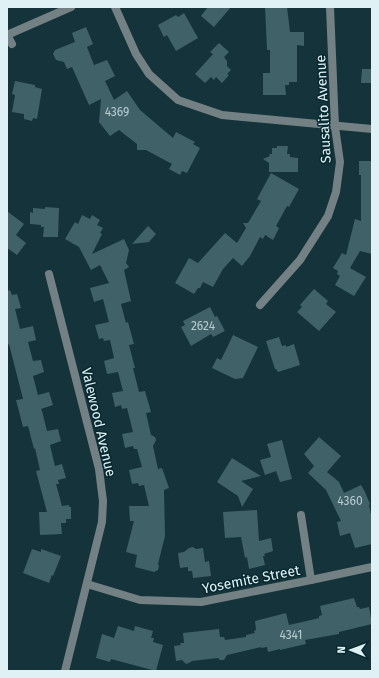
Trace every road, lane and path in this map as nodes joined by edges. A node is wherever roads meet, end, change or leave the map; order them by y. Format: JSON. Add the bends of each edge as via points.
{"nodes":[{"id":1,"x":71,"y":7,"type":"edge"},
{"id":2,"x":116,"y":7,"type":"edge"},
{"id":3,"x":330,"y":7,"type":"edge"},
{"id":4,"x":12,"y":44,"type":"dead end"},
{"id":5,"x":335,"y":126,"type":"junction"},
{"id":6,"x":372,"y":129,"type":"edge"},
{"id":7,"x":49,"y":274,"type":"dead end"},
{"id":8,"x":260,"y":305,"type":"dead end"},
{"id":9,"x":301,"y":515,"type":"dead end"},
{"id":10,"x":372,"y":567,"type":"edge"},
{"id":11,"x":311,"y":580,"type":"junction"},
{"id":12,"x":86,"y":584,"type":"junction"},
{"id":13,"x":65,"y":671,"type":"edge"}],
"edges":[{"from":1,"to":4,"type":"street","via":[[7,35]]},
{"from":2,"to":5,"type":"street","via":[[136,54],[149,74],[178,100],[222,115]]},
{"from":3,"to":5,"type":"street","name":"Sausalito Avenue"},
{"from":5,"to":6,"type":"street"},
{"from":5,"to":8,"type":"street","name":"Sausalito Avenue","via":[[340,162],[336,192],[328,216],[300,260]]},
{"from":7,"to":12,"type":"street","name":"Valewood Avenue","via":[[99,469],[103,501],[102,522]]},
{"from":9,"to":11,"type":"street"},
{"from":10,"to":11,"type":"street","name":"Yosemite Street"},
{"from":11,"to":12,"type":"street","name":"Yosemite Street","via":[[202,602],[140,600]]},
{"from":12,"to":13,"type":"street","name":"Valewood Avenue"}]}
